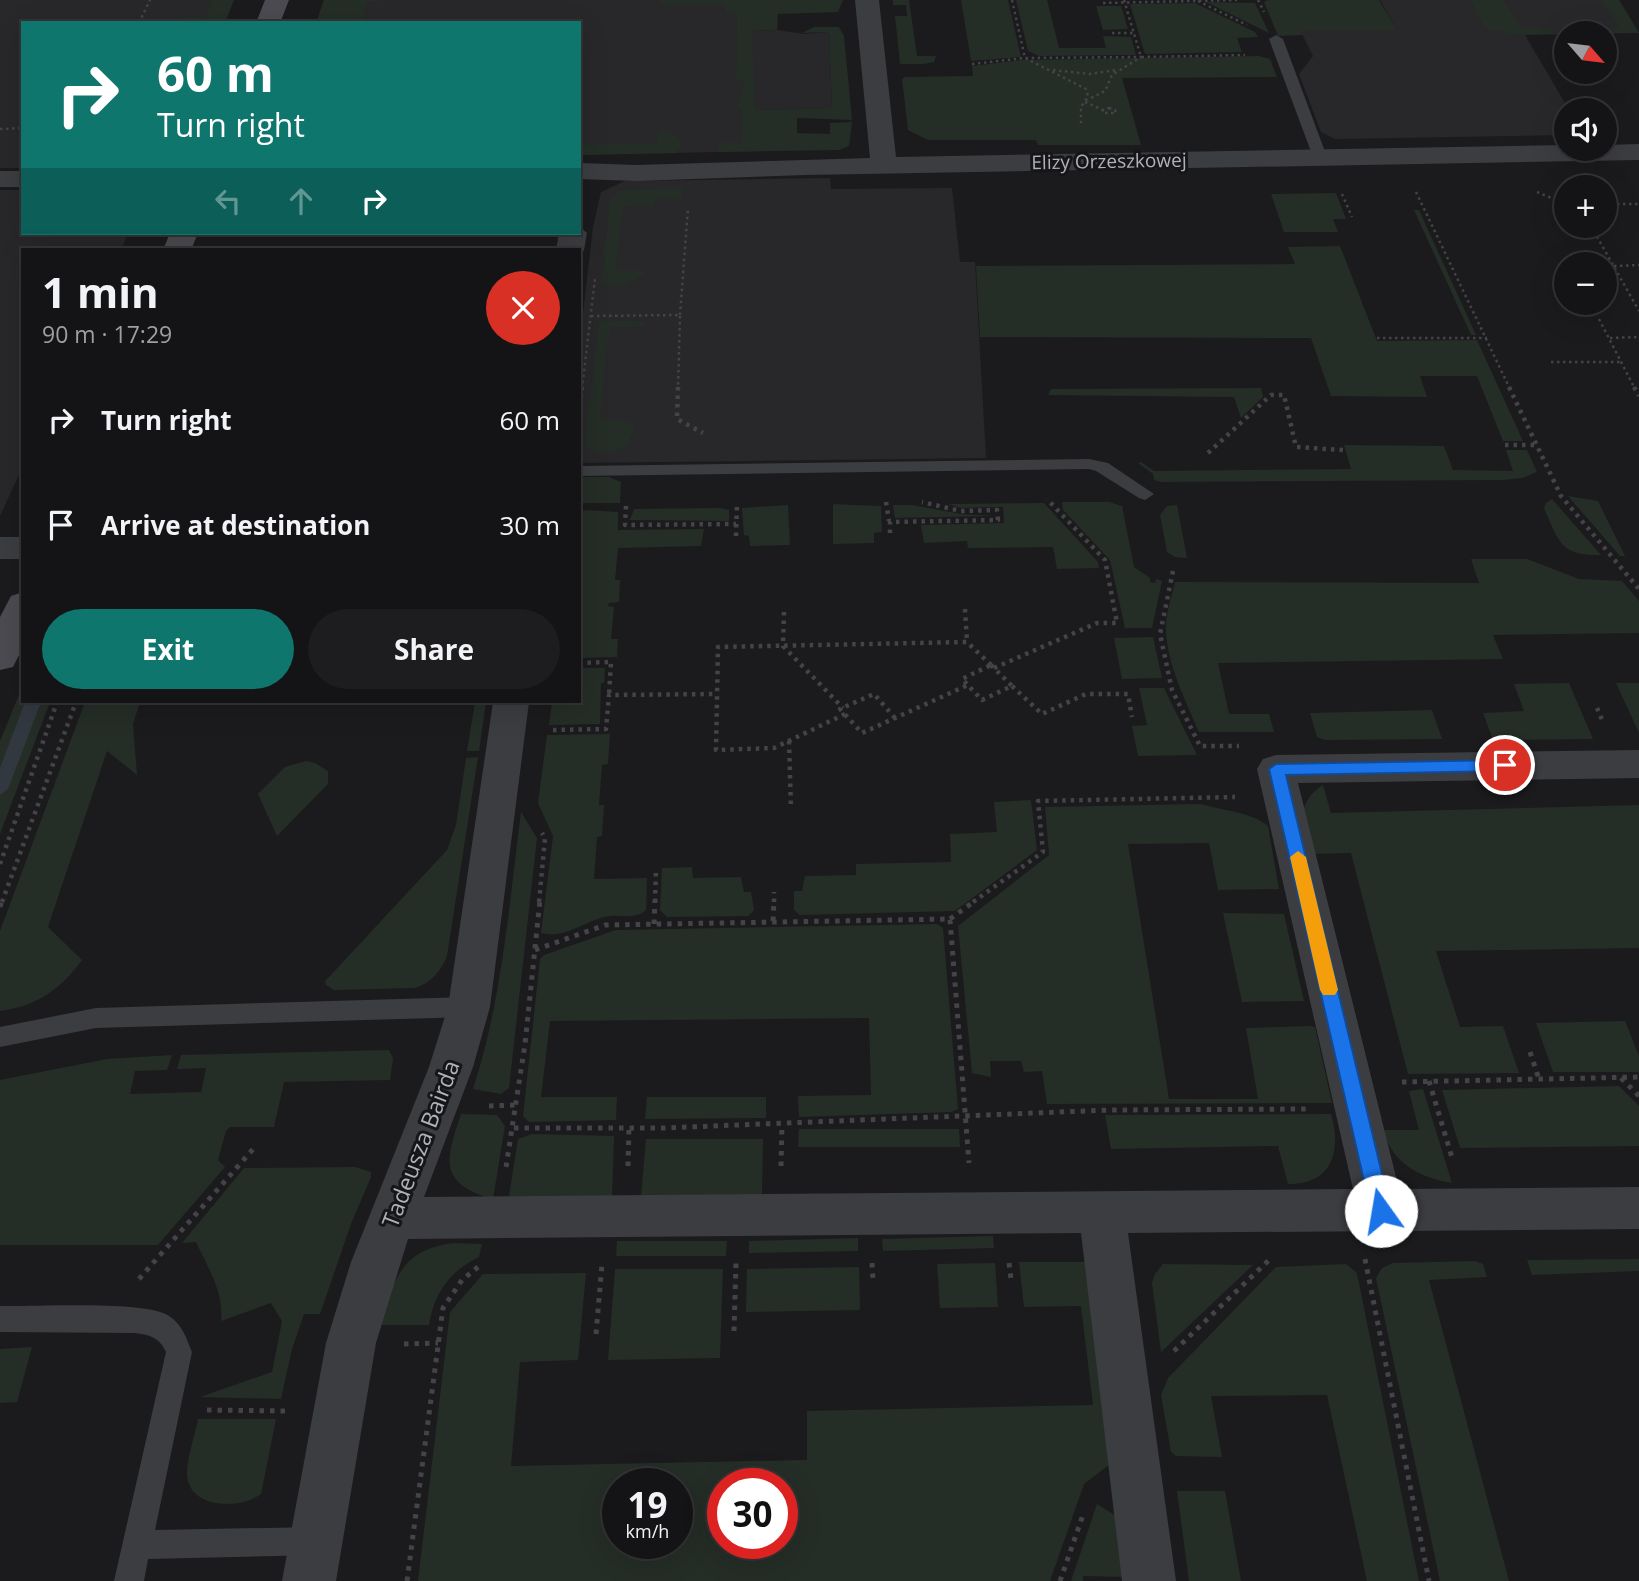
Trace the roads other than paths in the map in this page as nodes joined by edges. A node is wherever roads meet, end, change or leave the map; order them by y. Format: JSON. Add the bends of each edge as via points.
{"nodes":[{"id":1,"x":276,"y":0,"type":"edge"},
{"id":2,"x":867,"y":0,"type":"edge"},
{"id":3,"x":269,"y":21,"type":"edge"},
{"id":4,"x":1276,"y":39,"type":"road end"},
{"id":5,"x":1639,"y":152,"type":"edge"},
{"id":6,"x":1320,"y":158,"type":"junction"},
{"id":7,"x":884,"y":165,"type":"junction"},
{"id":8,"x":0,"y":179,"type":"edge"},
{"id":9,"x":21,"y":179,"type":"edge"},
{"id":10,"x":581,"y":180,"type":"edge"},
{"id":11,"x":581,"y":471,"type":"edge"},
{"id":12,"x":1145,"y":495,"type":"dead end"},
{"id":13,"x":0,"y":548,"type":"edge"},
{"id":14,"x":21,"y":548,"type":"edge"},
{"id":15,"x":21,"y":609,"type":"edge"},
{"id":16,"x":0,"y":658,"type":"edge"},
{"id":17,"x":525,"y":716,"type":"edge"},
{"id":18,"x":1639,"y":764,"type":"edge"},
{"id":19,"x":469,"y":1007,"type":"junction"},
{"id":20,"x":0,"y":1037,"type":"edge"},
{"id":21,"x":1639,"y":1208,"type":"edge"},
{"id":22,"x":1102,"y":1213,"type":"junction"},
{"id":23,"x":393,"y":1218,"type":"junction"},
{"id":24,"x":1380,"y":1233,"type":"junction"},
{"id":25,"x":0,"y":1319,"type":"edge"},
{"id":26,"x":138,"y":1545,"type":"junction"},
{"id":27,"x":312,"y":1561,"type":"edge"},
{"id":28,"x":129,"y":1581,"type":"edge"},
{"id":29,"x":1149,"y":1581,"type":"edge"}],
"edges":[{"from":1,"to":3,"type":"main road"},
{"from":2,"to":7,"type":"street"},
{"from":4,"to":6,"type":"lane"},
{"from":5,"to":6,"type":"street","name":"Elizy Orzeszkowej"},
{"from":6,"to":7,"type":"street","name":"Elizy Orzeszkowej"},
{"from":7,"to":10,"type":"street","name":"Elizy Orzeszkowej","via":[[636,173]]},
{"from":8,"to":9,"type":"street"},
{"from":11,"to":12,"type":"lane","via":[[1089,464],[1102,467]]},
{"from":13,"to":14,"type":"street"},
{"from":15,"to":16,"type":"main road"},
{"from":17,"to":19,"type":"street","name":"Tadeusza Bairda"},
{"from":18,"to":24,"type":"street","via":[[1276,769],[1354,1095]]},
{"from":19,"to":20,"type":"lane","via":[[96,1018]]},
{"from":19,"to":23,"type":"street","name":"Tadeusza Bairda"},
{"from":21,"to":24,"type":"street","via":[[1469,1210]]},
{"from":22,"to":23,"type":"street"},
{"from":22,"to":24,"type":"street"},
{"from":22,"to":29,"type":"street"},
{"from":23,"to":27,"type":"street","name":"Tadeusza Bairda","via":[[351,1343]]},
{"from":25,"to":26,"type":"lane","via":[[158,1323],[172,1335],[179,1352]]},
{"from":26,"to":27,"type":"lane"},
{"from":26,"to":28,"type":"lane"}]}
